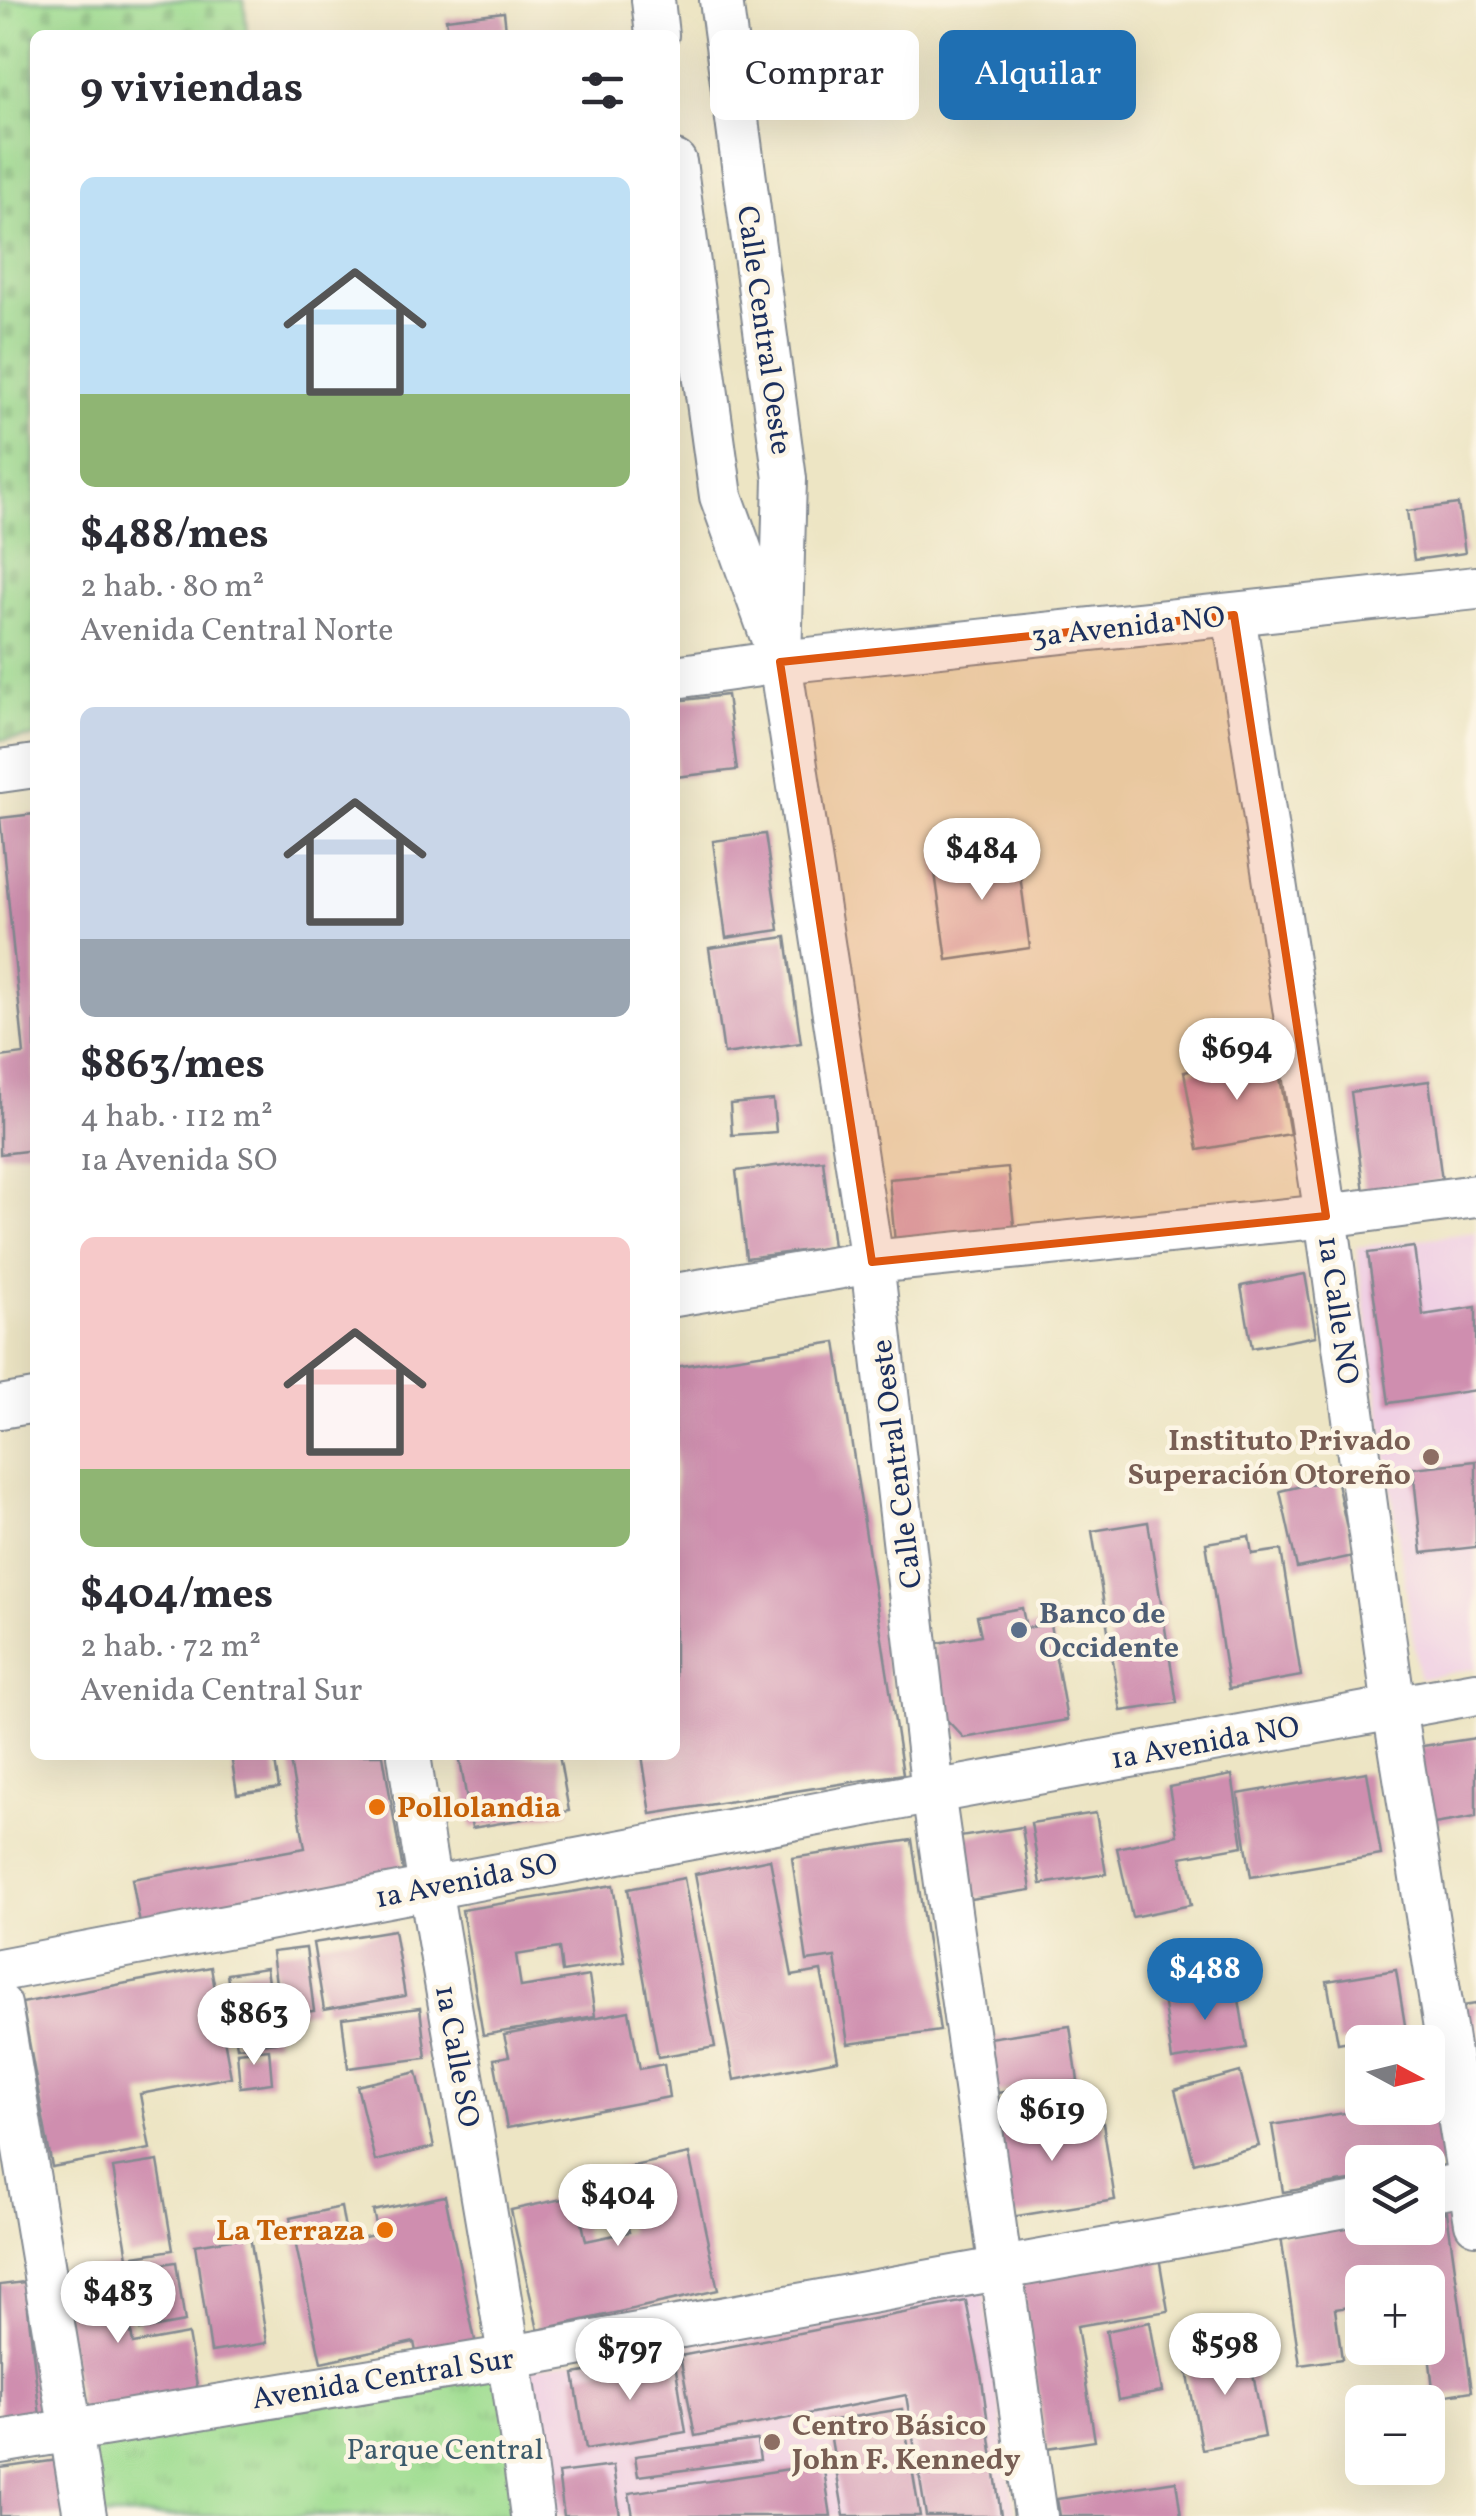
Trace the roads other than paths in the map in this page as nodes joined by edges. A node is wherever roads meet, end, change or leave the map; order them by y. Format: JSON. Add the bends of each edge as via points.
{"nodes":[{"id":1,"x":652,"y":0,"type":"edge"},
{"id":2,"x":721,"y":0,"type":"edge"},
{"id":3,"x":657,"y":30,"type":"edge"},
{"id":4,"x":680,"y":198,"type":"edge"},
{"id":5,"x":1476,"y":588,"type":"edge"},
{"id":6,"x":1234,"y":615,"type":"junction"},
{"id":7,"x":780,"y":662,"type":"junction"},
{"id":8,"x":680,"y":676,"type":"edge"},
{"id":9,"x":30,"y":767,"type":"edge"},
{"id":10,"x":0,"y":771,"type":"edge"},
{"id":11,"x":1476,"y":1196,"type":"edge"},
{"id":12,"x":1326,"y":1216,"type":"junction"},
{"id":13,"x":872,"y":1262,"type":"junction"},
{"id":14,"x":680,"y":1294,"type":"edge"},
{"id":15,"x":30,"y":1402,"type":"edge"},
{"id":16,"x":0,"y":1407,"type":"edge"},
{"id":17,"x":1476,"y":1693,"type":"edge"},
{"id":18,"x":1394,"y":1708,"type":"junction"},
{"id":19,"x":410,"y":1760,"type":"edge"},
{"id":20,"x":933,"y":1792,"type":"junction"},
{"id":21,"x":429,"y":1888,"type":"junction"},
{"id":22,"x":0,"y":1970,"type":"edge"},
{"id":23,"x":0,"y":2005,"type":"edge"},
{"id":24,"x":1445,"y":2193,"type":"edge"},
{"id":25,"x":1474,"y":2196,"type":"edge"},
{"id":26,"x":1345,"y":2205,"type":"edge"},
{"id":27,"x":1002,"y":2268,"type":"junction"},
{"id":28,"x":511,"y":2357,"type":"junction"},
{"id":29,"x":72,"y":2430,"type":"junction"},
{"id":30,"x":0,"y":2442,"type":"edge"},
{"id":31,"x":84,"y":2516,"type":"edge"},
{"id":32,"x":532,"y":2516,"type":"edge"},
{"id":33,"x":1036,"y":2516,"type":"edge"}],
"edges":[{"from":1,"to":3,"type":"street"},
{"from":2,"to":7,"type":"street","name":"Calle Central Oeste","via":[[785,479]]},
{"from":4,"to":7,"type":"street","name":"Calle Central Oeste","via":[[721,496]]},
{"from":5,"to":6,"type":"street","name":"3a Avenida NO"},
{"from":6,"to":7,"type":"street","name":"3a Avenida NO"},
{"from":6,"to":12,"type":"street","name":"1a Calle NO"},
{"from":7,"to":8,"type":"street","name":"3a Avenida NO"},
{"from":7,"to":13,"type":"street","name":"Calle Central Oeste"},
{"from":9,"to":10,"type":"street"},
{"from":11,"to":12,"type":"street"},
{"from":12,"to":13,"type":"street"},
{"from":12,"to":18,"type":"street","name":"1a Calle NO"},
{"from":13,"to":14,"type":"street"},
{"from":13,"to":20,"type":"street","name":"Calle Central Oeste"},
{"from":15,"to":16,"type":"street"},
{"from":17,"to":18,"type":"street","name":"1a Avenida NO"},
{"from":18,"to":20,"type":"street","name":"1a Avenida NO"},
{"from":18,"to":25,"type":"street","name":"1a Calle NO"},
{"from":19,"to":21,"type":"street","name":"1a Calle SO"},
{"from":20,"to":21,"type":"street","name":"1a Avenida SO"},
{"from":20,"to":27,"type":"street","name":"Calle Central Oeste"},
{"from":21,"to":22,"type":"street","name":"1a Avenida SO"},
{"from":21,"to":28,"type":"street","name":"1a Calle SO"},
{"from":23,"to":29,"type":"street"},
{"from":24,"to":25,"type":"street"},
{"from":26,"to":27,"type":"street","name":"Avenida Central Sur"},
{"from":27,"to":28,"type":"street","name":"Avenida Central Sur"},
{"from":27,"to":33,"type":"street","name":"Calle Central Oeste"},
{"from":28,"to":29,"type":"street","name":"Avenida Central Sur"},
{"from":28,"to":32,"type":"street","name":"1a Calle SO"},
{"from":29,"to":30,"type":"street","name":"Avenida Central Sur"},
{"from":29,"to":31,"type":"street"}]}
